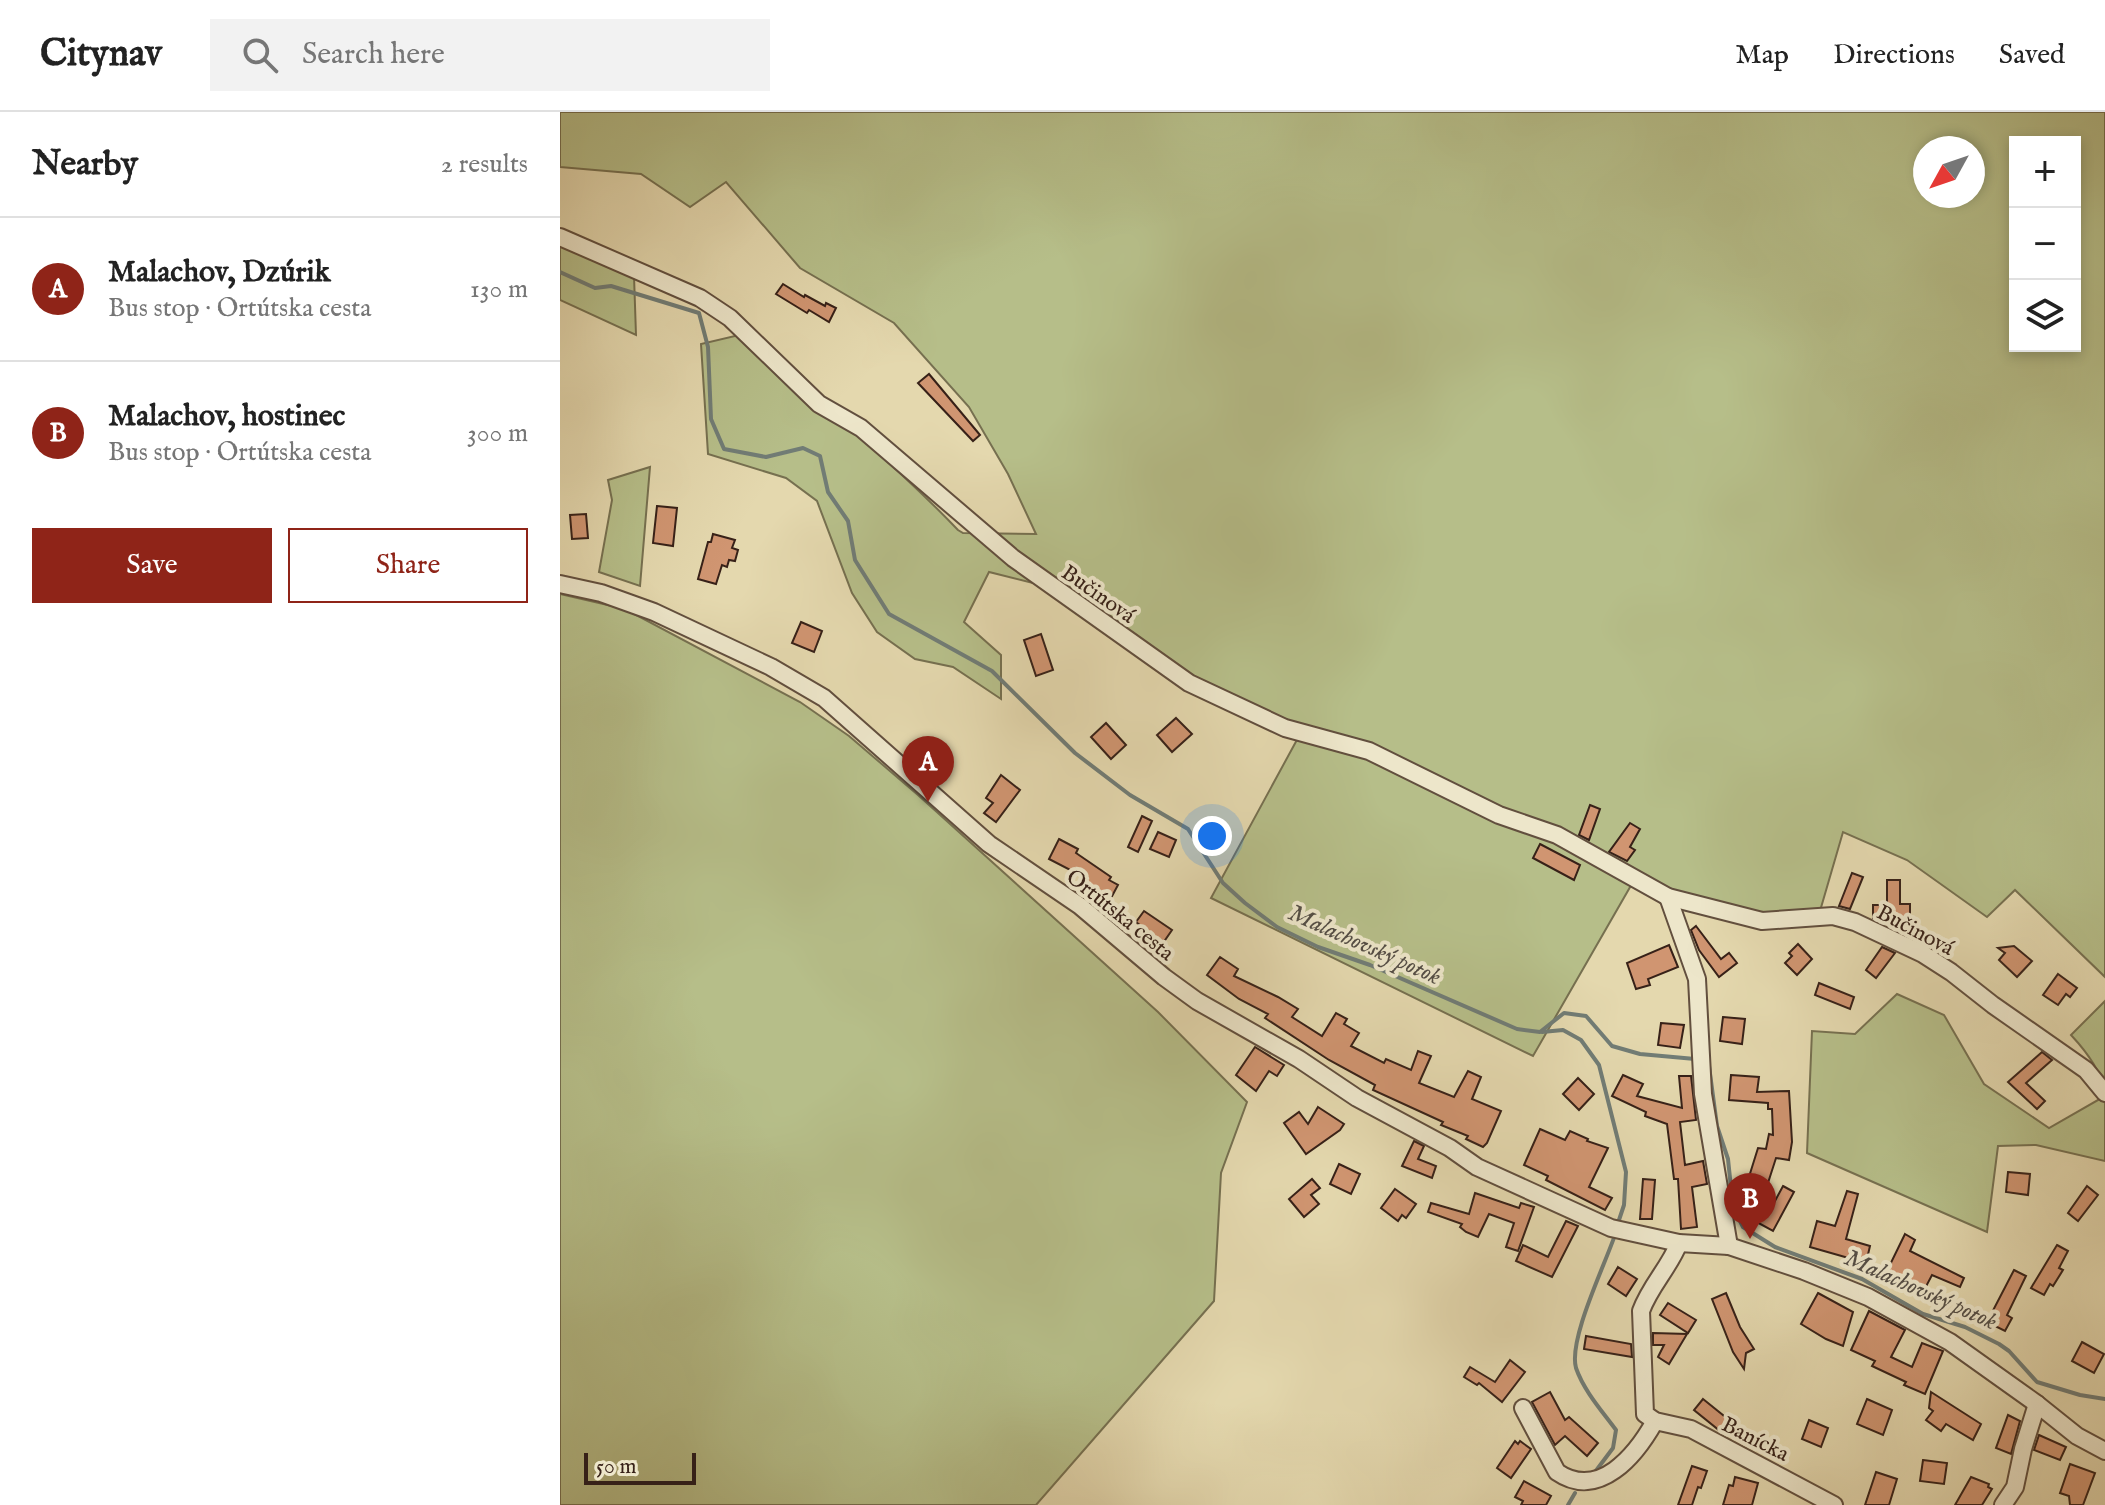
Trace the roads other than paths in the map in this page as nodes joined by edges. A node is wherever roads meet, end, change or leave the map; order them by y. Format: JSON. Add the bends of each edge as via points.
{"nodes":[{"id":1,"x":560,"y":237,"type":"edge"},
{"id":2,"x":560,"y":584,"type":"edge"},
{"id":3,"x":1668,"y":897,"type":"junction"},
{"id":4,"x":2105,"y":1093,"type":"edge"},
{"id":5,"x":1679,"y":1243,"type":"junction"},
{"id":6,"x":1729,"y":1246,"type":"junction"},
{"id":7,"x":2037,"y":1404,"type":"junction"},
{"id":8,"x":1523,"y":1408,"type":"dead end"},
{"id":9,"x":1655,"y":1421,"type":"junction"},
{"id":10,"x":2105,"y":1451,"type":"edge"},
{"id":11,"x":1834,"y":1505,"type":"edge"},
{"id":12,"x":2003,"y":1505,"type":"edge"}],
"edges":[{"from":1,"to":3,"type":"street","name":"Bučinová","via":[[700,298],[730,318],[819,404],[861,428],[1013,558],[1189,683],[1285,728],[1369,751],[1499,815],[1557,835]]},
{"from":2,"to":5,"type":"street","name":"Ortútska cesta","via":[[654,612],[811,690],[989,844],[1080,906],[1164,977],[1357,1098],[1477,1167],[1617,1230]]},
{"from":3,"to":4,"type":"street","name":"Bučinová","via":[[1762,921],[1833,916],[1855,922],[1951,972],[2086,1070]]},
{"from":3,"to":6,"type":"street","via":[[1697,979],[1706,1114]]},
{"from":5,"to":6,"type":"street","name":"Ortútska cesta"},
{"from":5,"to":9,"type":"street","via":[[1641,1311],[1644,1410]]},
{"from":6,"to":7,"type":"street","name":"Ortútska cesta","via":[[1868,1297],[1950,1342]]},
{"from":7,"to":10,"type":"street","name":"Ortútska cesta"},
{"from":7,"to":12,"type":"street","via":[[2015,1487]]},
{"from":8,"to":9,"type":"street","via":[[1557,1472],[1578,1481],[1599,1481],[1612,1472],[1646,1438]]},
{"from":9,"to":11,"type":"street","name":"Banícka","via":[[1691,1429]]}]}
